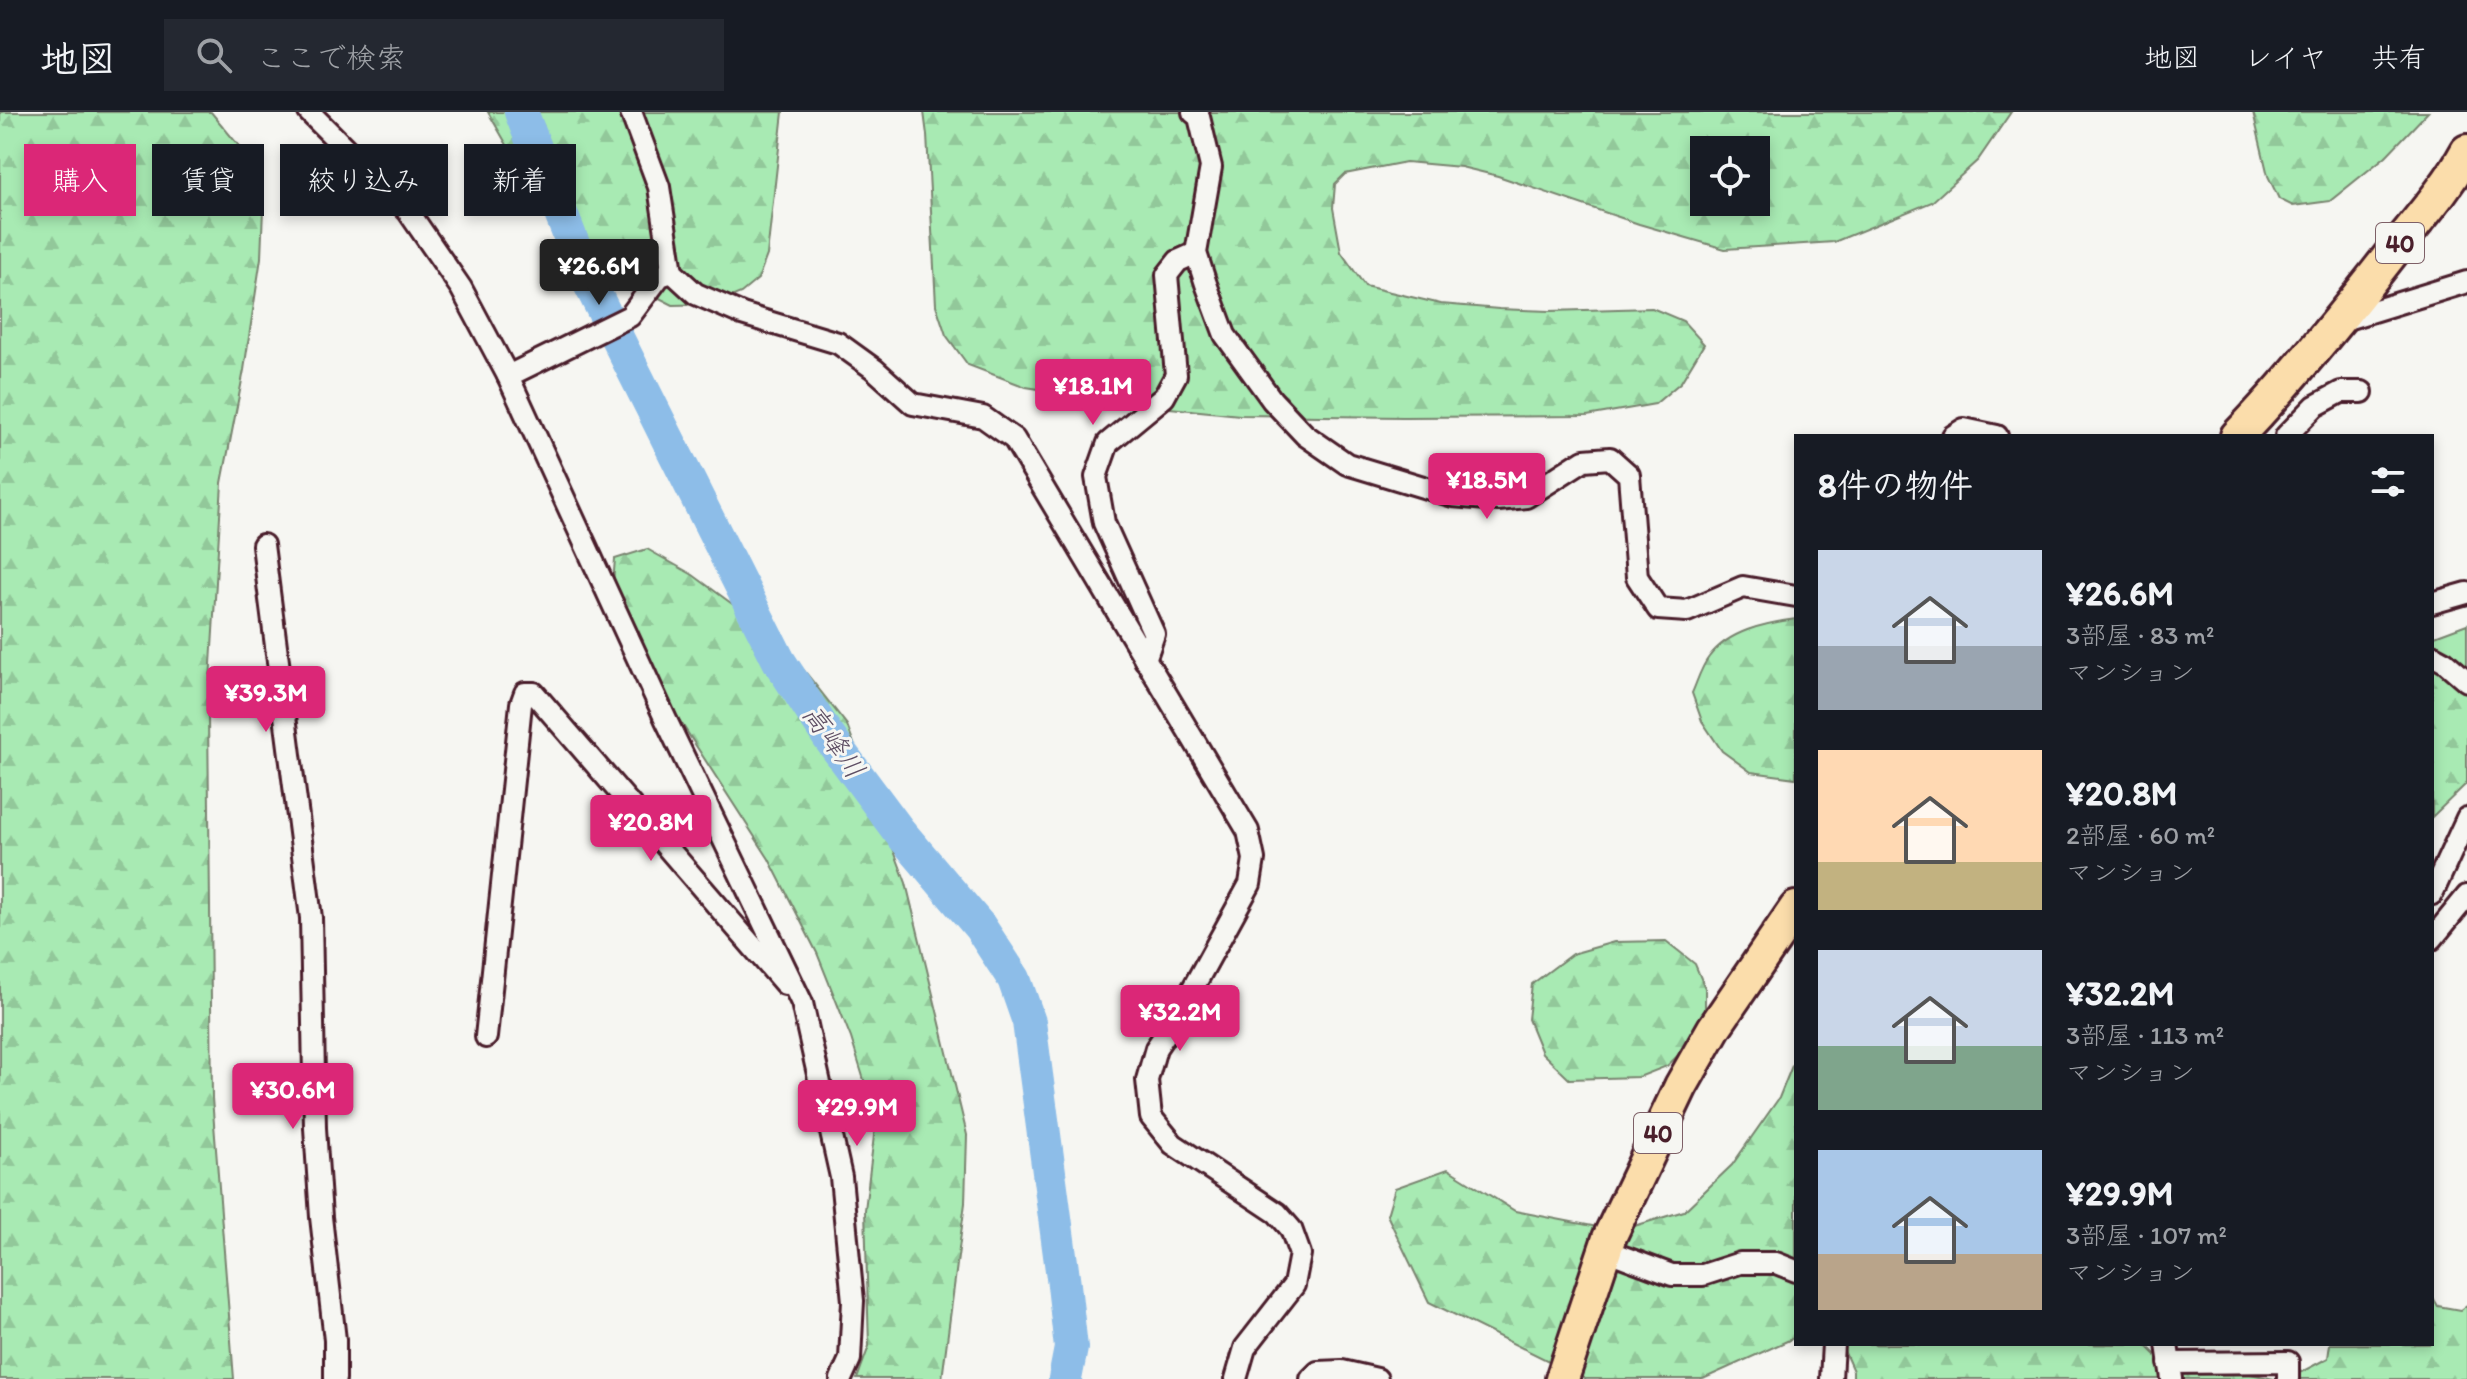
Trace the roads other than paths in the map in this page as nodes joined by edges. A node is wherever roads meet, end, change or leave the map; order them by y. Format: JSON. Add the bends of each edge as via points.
{"nodes":[{"id":1,"x":309,"y":112,"type":"edge"},
{"id":2,"x":631,"y":112,"type":"edge"},
{"id":3,"x":1193,"y":112,"type":"edge"},
{"id":4,"x":2465,"y":160,"type":"edge"},
{"id":5,"x":1196,"y":253,"type":"junction"},
{"id":6,"x":672,"y":272,"type":"junction"},
{"id":7,"x":2467,"y":282,"type":"edge"},
{"id":8,"x":2337,"y":322,"type":"junction"},
{"id":9,"x":508,"y":376,"type":"junction"},
{"id":10,"x":2362,"y":392,"type":"dead end"},
{"id":11,"x":1956,"y":434,"type":"edge"},
{"id":12,"x":1988,"y":434,"type":"edge"},
{"id":13,"x":2239,"y":434,"type":"edge"},
{"id":14,"x":2288,"y":434,"type":"edge"},
{"id":15,"x":263,"y":545,"type":"dead end"},
{"id":16,"x":2467,"y":593,"type":"edge"},
{"id":17,"x":1794,"y":596,"type":"edge"},
{"id":18,"x":2434,"y":602,"type":"edge"},
{"id":19,"x":2434,"y":656,"type":"edge"},
{"id":20,"x":1145,"y":660,"type":"junction"},
{"id":21,"x":2467,"y":681,"type":"edge"},
{"id":22,"x":2467,"y":818,"type":"edge"},
{"id":23,"x":2434,"y":890,"type":"edge"},
{"id":24,"x":2467,"y":896,"type":"edge"},
{"id":25,"x":1794,"y":911,"type":"edge"},
{"id":26,"x":2434,"y":937,"type":"edge"},
{"id":27,"x":802,"y":1003,"type":"junction"},
{"id":28,"x":486,"y":1037,"type":"dead end"},
{"id":29,"x":1605,"y":1250,"type":"junction"},
{"id":30,"x":1794,"y":1270,"type":"edge"},
{"id":31,"x":1833,"y":1346,"type":"edge"},
{"id":32,"x":2169,"y":1362,"type":"edge"},
{"id":33,"x":335,"y":1379,"type":"edge"},
{"id":34,"x":841,"y":1379,"type":"edge"},
{"id":35,"x":1236,"y":1379,"type":"edge"},
{"id":36,"x":1311,"y":1379,"type":"edge"},
{"id":37,"x":1377,"y":1379,"type":"edge"},
{"id":38,"x":1562,"y":1379,"type":"edge"},
{"id":39,"x":1831,"y":1379,"type":"edge"},
{"id":40,"x":2288,"y":1379,"type":"edge"}],
"edges":[{"from":1,"to":9,"type":"street","via":[[408,211],[461,288]]},
{"from":2,"to":6,"type":"street","via":[[659,187]]},
{"from":3,"to":5,"type":"street","via":[[1199,117],[1211,167]]},
{"from":4,"to":8,"type":"main road","number":"40"},
{"from":5,"to":17,"type":"street","via":[[1225,335],[1305,435],[1347,464],[1453,496],[1498,500],[1526,497],[1584,460],[1610,458],[1629,475],[1637,577],[1658,609],[1687,611],[1743,587]]},
{"from":5,"to":20,"type":"street","via":[[1178,261],[1167,275],[1176,375],[1164,397],[1108,443],[1096,477],[1104,523],[1154,634]]},
{"from":6,"to":9,"type":"street","via":[[660,276],[630,316]]},
{"from":6,"to":20,"type":"street","via":[[696,294],[742,314],[838,343],[913,404],[983,417],[1014,439]]},
{"from":7,"to":8,"type":"street"},
{"from":8,"to":13,"type":"main road","number":"40"},
{"from":9,"to":27,"type":"street"},
{"from":10,"to":14,"type":"street","via":[[2341,392],[2315,406]]},
{"from":11,"to":12,"type":"street","via":[[1964,429]]},
{"from":15,"to":33,"type":"street","via":[[311,918],[315,1128]]},
{"from":16,"to":18,"type":"street"},
{"from":19,"to":21,"type":"street"},
{"from":20,"to":35,"type":"street","via":[[1248,831],[1254,859],[1250,884],[1156,1048],[1147,1080],[1151,1117],[1173,1144],[1277,1213],[1291,1229],[1300,1254],[1294,1285],[1245,1348]]},
{"from":22,"to":23,"type":"street"},
{"from":24,"to":26,"type":"street"},
{"from":25,"to":29,"type":"main road","number":"40","via":[[1681,1086]]},
{"from":27,"to":28,"type":"street","via":[[534,693],[525,693]]},
{"from":27,"to":34,"type":"street","via":[[841,1177],[853,1301],[850,1359]]},
{"from":29,"to":30,"type":"street","via":[[1672,1275],[1703,1275],[1740,1263],[1776,1263]]},
{"from":29,"to":38,"type":"main road","number":"40"},
{"from":31,"to":39,"type":"street"},
{"from":32,"to":40,"type":"street","via":[[2288,1362]]},
{"from":36,"to":37,"type":"street","via":[[1318,1372],[1342,1371]]}]}
